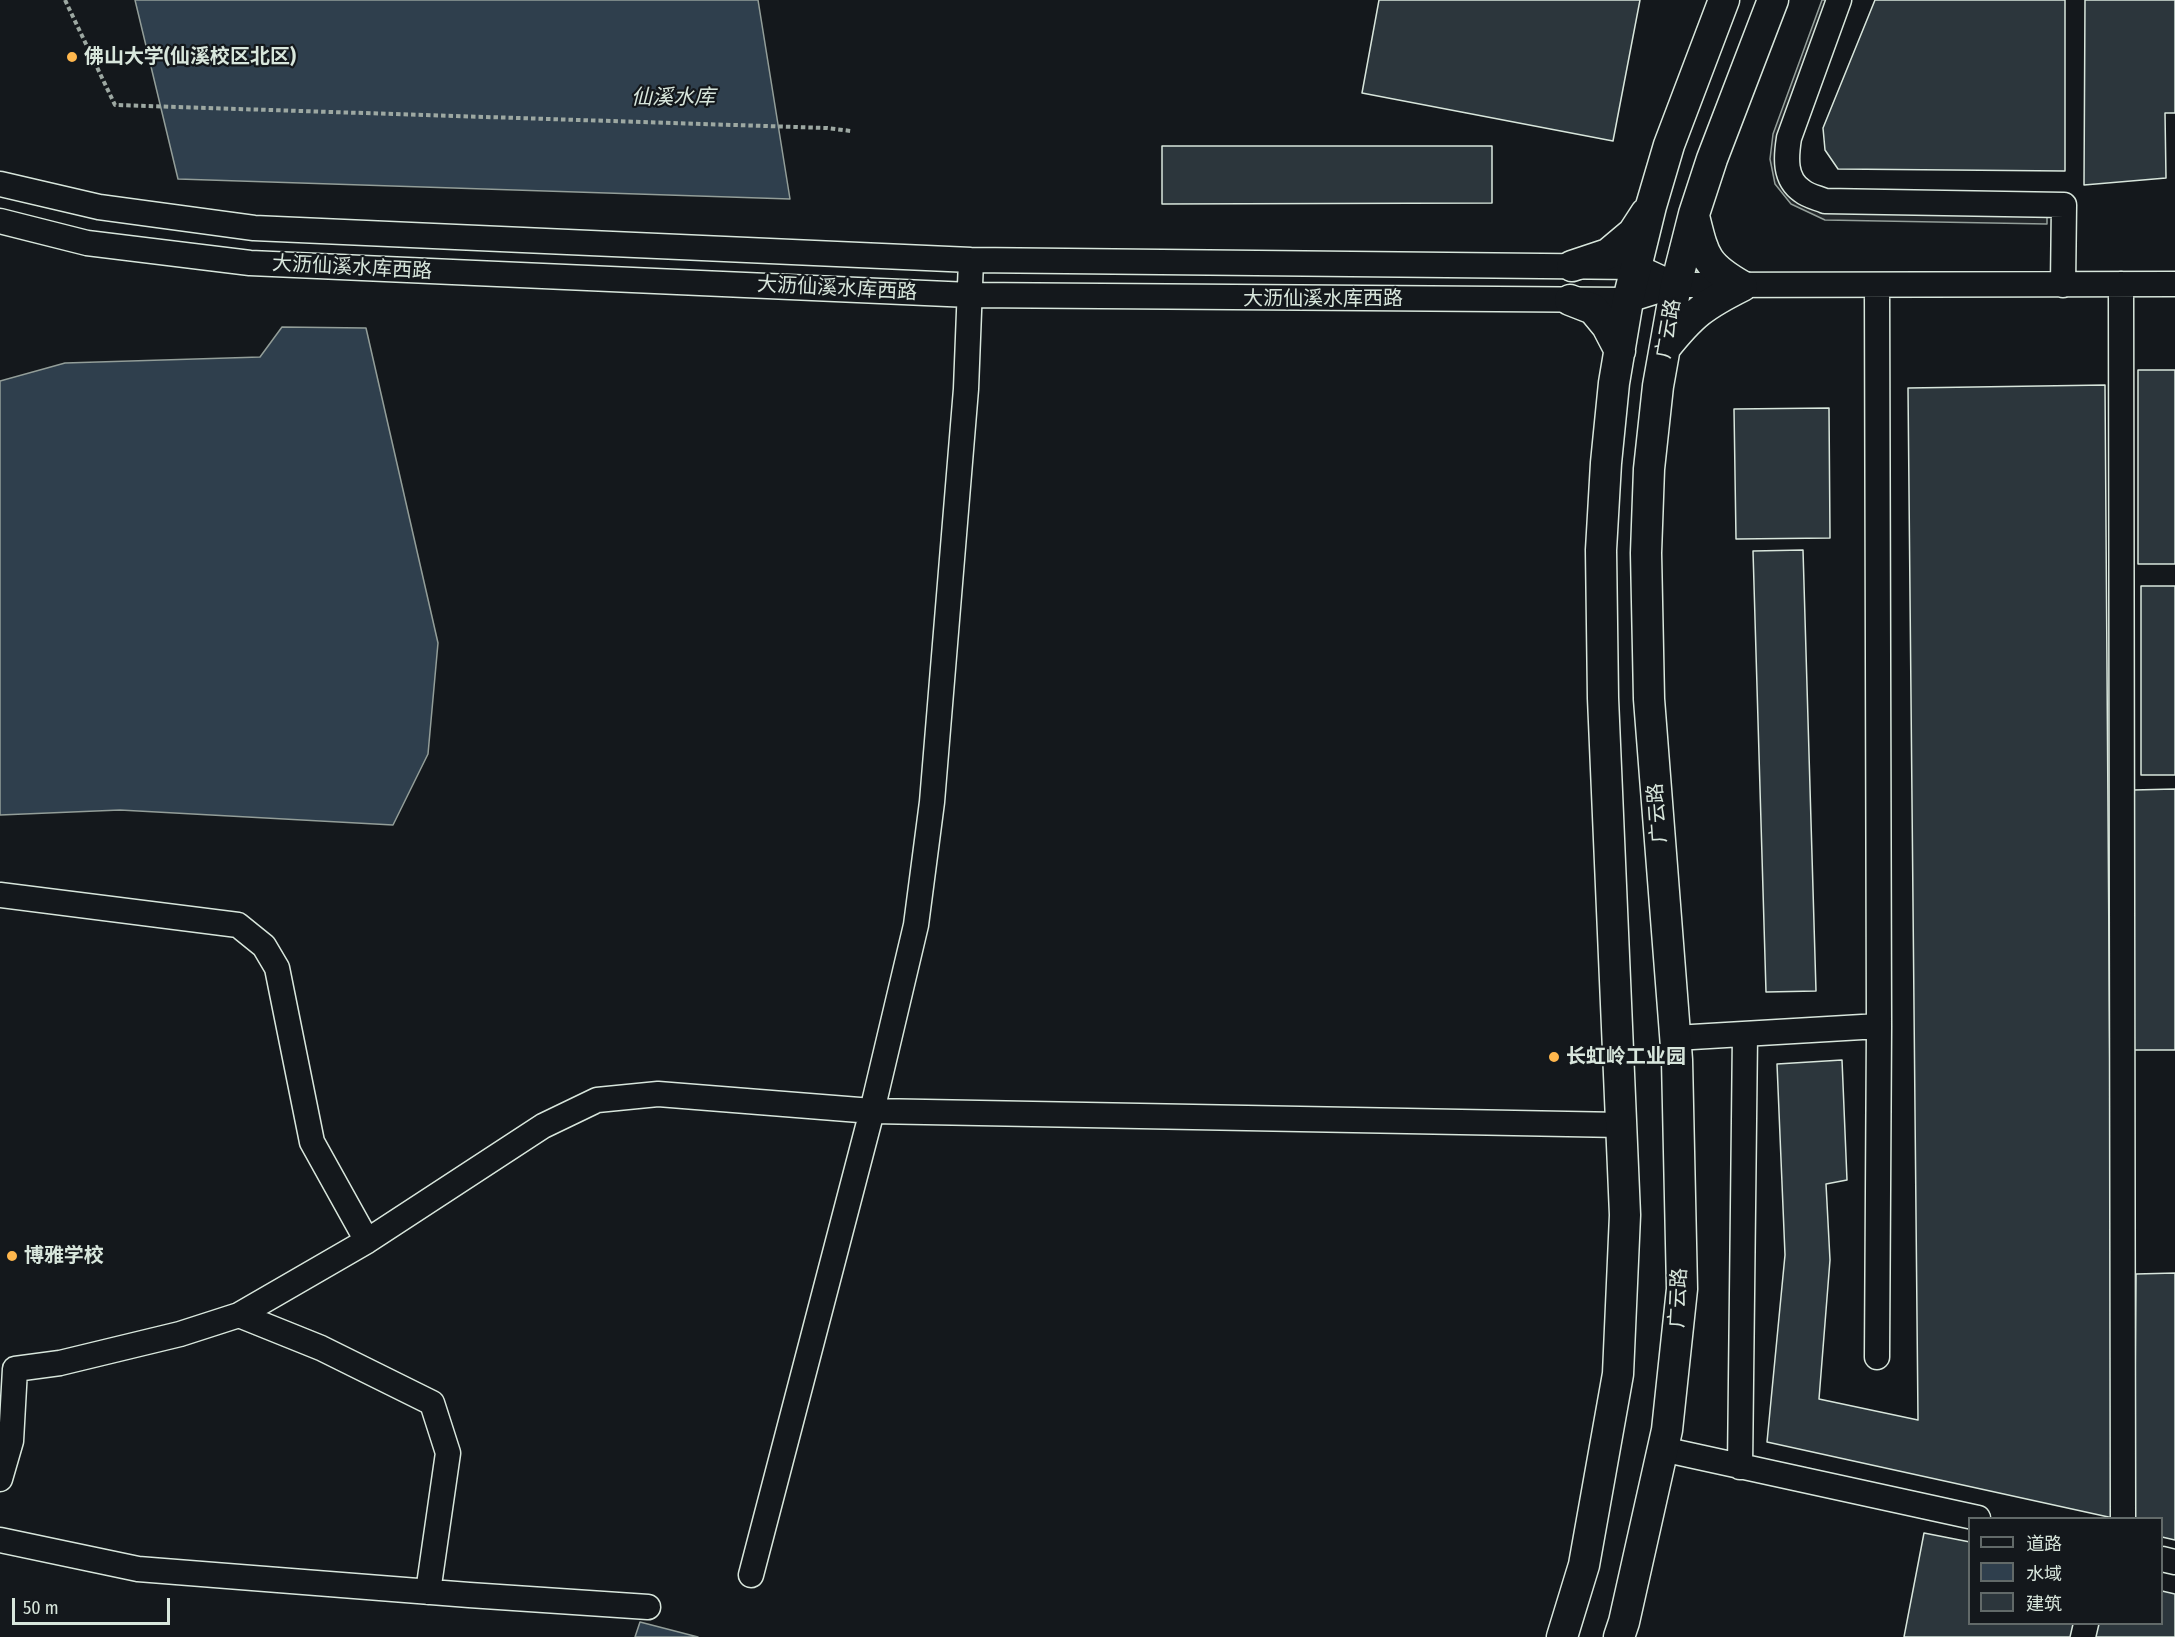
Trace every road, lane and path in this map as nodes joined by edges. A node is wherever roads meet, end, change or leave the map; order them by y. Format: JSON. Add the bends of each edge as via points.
{"nodes":[{"id":1,"x":65,"y":0,"type":"edge"},
{"id":2,"x":1724,"y":0,"type":"edge"},
{"id":3,"x":1773,"y":0,"type":"edge"},
{"id":4,"x":1839,"y":0,"type":"edge"},
{"id":5,"x":851,"y":131,"type":"dead end"},
{"id":6,"x":0,"y":184,"type":"edge"},
{"id":7,"x":1651,"y":206,"type":"junction"},
{"id":8,"x":1694,"y":214,"type":"junction"},
{"id":9,"x":0,"y":221,"type":"edge"},
{"id":10,"x":971,"y":260,"type":"junction"},
{"id":11,"x":1572,"y":266,"type":"junction"},
{"id":12,"x":1637,"y":267,"type":"junction"},
{"id":13,"x":2121,"y":284,"type":"junction"},
{"id":14,"x":2175,"y":284,"type":"edge"},
{"id":15,"x":1676,"y":285,"type":"junction"},
{"id":16,"x":1877,"y":285,"type":"junction"},
{"id":17,"x":2063,"y":285,"type":"junction"},
{"id":18,"x":1742,"y":286,"type":"junction"},
{"id":19,"x":970,"y":295,"type":"junction"},
{"id":20,"x":1570,"y":300,"type":"junction"},
{"id":21,"x":1628,"y":300,"type":"junction"},
{"id":22,"x":1665,"y":348,"type":"junction"},
{"id":23,"x":1620,"y":351,"type":"junction"},
{"id":24,"x":0,"y":895,"type":"edge"},
{"id":25,"x":1879,"y":1026,"type":"junction"},
{"id":26,"x":1745,"y":1034,"type":"junction"},
{"id":27,"x":1675,"y":1038,"type":"junction"},
{"id":28,"x":872,"y":1111,"type":"junction"},
{"id":29,"x":1621,"y":1125,"type":"junction"},
{"id":30,"x":367,"y":1241,"type":"junction"},
{"id":31,"x":239,"y":1315,"type":"junction"},
{"id":32,"x":1877,"y":1358,"type":"dead end"},
{"id":33,"x":1662,"y":1449,"type":"junction"},
{"id":34,"x":1740,"y":1467,"type":"junction"},
{"id":35,"x":0,"y":1479,"type":"edge"},
{"id":36,"x":1973,"y":1517,"type":"edge"},
{"id":37,"x":2123,"y":1517,"type":"edge"},
{"id":38,"x":0,"y":1540,"type":"edge"},
{"id":39,"x":751,"y":1575,"type":"dead end"},
{"id":40,"x":428,"y":1592,"type":"junction"},
{"id":41,"x":648,"y":1606,"type":"dead end"},
{"id":42,"x":1562,"y":1637,"type":"edge"},
{"id":43,"x":1619,"y":1637,"type":"edge"}],
"edges":[{"from":1,"to":5,"type":"path","via":[[115,105]]},
{"from":2,"to":7,"type":"main road","via":[[1669,146]]},
{"from":3,"to":8,"type":"main road","name":"广云路"},
{"from":4,"to":17,"type":"street","via":[[1789,138],[1785,159],[1791,177],[1802,191],[1825,201],[2064,205]]},
{"from":6,"to":10,"type":"street","via":[[99,207],[254,228]]},
{"from":7,"to":11,"type":"main road","via":[[1633,233],[1608,254]]},
{"from":7,"to":12,"type":"main road"},
{"from":8,"to":15,"type":"main road","name":"广云路"},
{"from":8,"to":18,"type":"main road","via":[[1703,252],[1719,273]]},
{"from":9,"to":19,"type":"street","name":"大沥仙溪水库西路","via":[[87,243],[250,263]]},
{"from":10,"to":11,"type":"street"},
{"from":10,"to":19,"type":"street"},
{"from":11,"to":12,"type":"street"},
{"from":12,"to":15,"type":"street"},
{"from":12,"to":21,"type":"main road"},
{"from":13,"to":14,"type":"street"},
{"from":13,"to":17,"type":"street"},
{"from":13,"to":37,"type":"street"},
{"from":15,"to":18,"type":"street"},
{"from":15,"to":21,"type":"street","name":"大沥仙溪水库西路"},
{"from":15,"to":22,"type":"main road","name":"广云路"},
{"from":16,"to":17,"type":"street"},
{"from":16,"to":18,"type":"street"},
{"from":16,"to":25,"type":"street"},
{"from":18,"to":22,"type":"main road","via":[[1709,303],[1686,321]]},
{"from":19,"to":20,"type":"street","name":"大沥仙溪水库西路"},
{"from":19,"to":28,"type":"street","via":[[966,389],[932,802],[916,925]]},
{"from":20,"to":21,"type":"street","name":"大沥仙溪水库西路"},
{"from":20,"to":23,"type":"main road","via":[[1593,309]]},
{"from":21,"to":23,"type":"main road"},
{"from":22,"to":27,"type":"main road","name":"广云路","via":[[1649,469],[1646,564],[1649,699]]},
{"from":23,"to":29,"type":"main road","via":[[1606,463],[1601,550],[1603,698]]},
{"from":24,"to":30,"type":"street","via":[[238,925],[264,946],[277,968],[312,1142]]},
{"from":25,"to":26,"type":"street"},
{"from":25,"to":32,"type":"street"},
{"from":26,"to":27,"type":"street"},
{"from":26,"to":34,"type":"street"},
{"from":27,"to":33,"type":"main road","name":"广云路","via":[[1682,1289]]},
{"from":28,"to":29,"type":"street"},
{"from":28,"to":30,"type":"street","via":[[658,1094],[597,1100],[543,1126]]},
{"from":28,"to":39,"type":"street"},
{"from":29,"to":42,"type":"main road","via":[[1625,1215],[1618,1374],[1584,1565]]},
{"from":30,"to":31,"type":"street"},
{"from":31,"to":35,"type":"street","via":[[169,1337],[15,1370],[11,1441]]},
{"from":31,"to":40,"type":"street","via":[[321,1348],[432,1403],[448,1453]]},
{"from":33,"to":34,"type":"street"},
{"from":33,"to":43,"type":"main road","name":"广云路"},
{"from":34,"to":36,"type":"street"},
{"from":38,"to":40,"type":"street","via":[[138,1569]]},
{"from":40,"to":41,"type":"street"}]}
